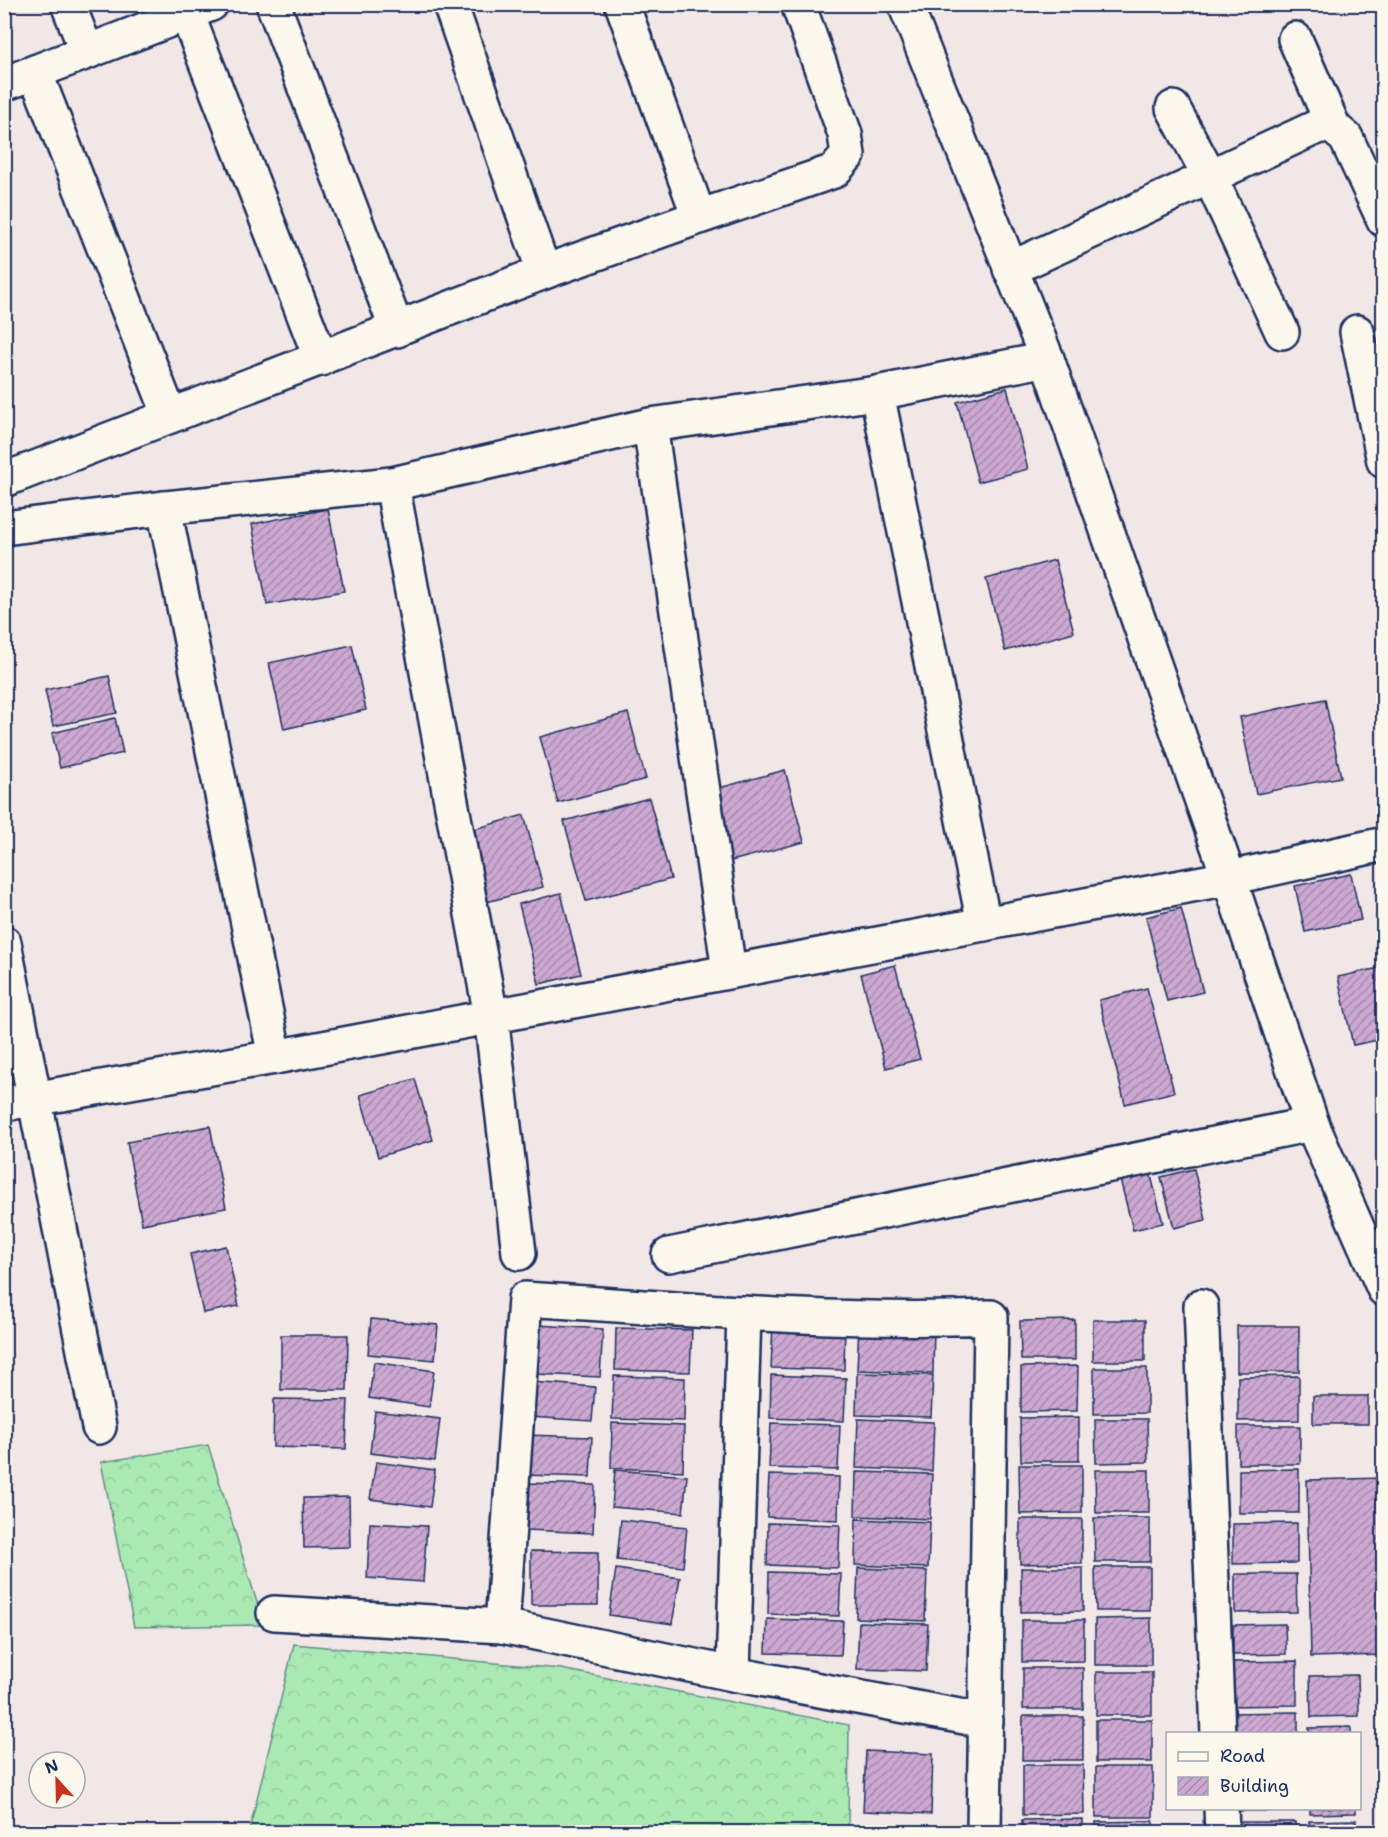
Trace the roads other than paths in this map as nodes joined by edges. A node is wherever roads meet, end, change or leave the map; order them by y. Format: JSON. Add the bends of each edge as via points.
{"nodes":[{"id":1,"x":68,"y":4,"type":"edge"},
{"id":2,"x":273,"y":4,"type":"edge"},
{"id":3,"x":450,"y":4,"type":"edge"},
{"id":4,"x":622,"y":4,"type":"edge"},
{"id":5,"x":798,"y":4,"type":"edge"},
{"id":6,"x":905,"y":4,"type":"edge"},
{"id":7,"x":199,"y":9,"type":"edge"},
{"id":8,"x":1295,"y":39,"type":"dead end"},
{"id":9,"x":87,"y":52,"type":"junction"},
{"id":10,"x":35,"y":72,"type":"junction"},
{"id":11,"x":4,"y":84,"type":"edge"},
{"id":12,"x":1173,"y":108,"type":"dead end"},
{"id":13,"x":1334,"y":128,"type":"junction"},
{"id":14,"x":1210,"y":177,"type":"junction"},
{"id":15,"x":699,"y":217,"type":"junction"},
{"id":16,"x":1383,"y":220,"type":"edge"},
{"id":17,"x":1010,"y":269,"type":"junction"},
{"id":18,"x":544,"y":272,"type":"junction"},
{"id":19,"x":397,"y":330,"type":"junction"},
{"id":20,"x":1282,"y":332,"type":"dead end"},
{"id":21,"x":1358,"y":332,"type":"dead end"},
{"id":22,"x":321,"y":359,"type":"junction"},
{"id":23,"x":1047,"y":359,"type":"junction"},
{"id":24,"x":877,"y":393,"type":"junction"},
{"id":25,"x":170,"y":416,"type":"junction"},
{"id":26,"x":650,"y":424,"type":"junction"},
{"id":27,"x":1383,"y":461,"type":"edge"},
{"id":28,"x":6,"y":473,"type":"edge"},
{"id":29,"x":392,"y":484,"type":"junction"},
{"id":30,"x":164,"y":508,"type":"junction"},
{"id":31,"x":4,"y":528,"type":"edge"},
{"id":32,"x":1383,"y":844,"type":"edge"},
{"id":33,"x":1229,"y":878,"type":"junction"},
{"id":34,"x":984,"y":924,"type":"junction"},
{"id":35,"x":4,"y":943,"type":"edge"},
{"id":36,"x":729,"y":971,"type":"junction"},
{"id":37,"x":490,"y":1016,"type":"junction"},
{"id":38,"x":275,"y":1057,"type":"junction"},
{"id":39,"x":20,"y":1101,"type":"edge"},
{"id":40,"x":1312,"y":1124,"type":"junction"},
{"id":41,"x":519,"y":1253,"type":"dead end"},
{"id":42,"x":669,"y":1255,"type":"dead end"},
{"id":43,"x":1383,"y":1289,"type":"edge"},
{"id":44,"x":1201,"y":1306,"type":"dead end"},
{"id":45,"x":744,"y":1313,"type":"junction"},
{"id":46,"x":99,"y":1427,"type":"dead end"},
{"id":47,"x":274,"y":1613,"type":"dead end"},
{"id":48,"x":502,"y":1626,"type":"junction"},
{"id":49,"x":733,"y":1674,"type":"junction"},
{"id":50,"x":986,"y":1721,"type":"junction"},
{"id":51,"x":1218,"y":1732,"type":"edge"},
{"id":52,"x":1221,"y":1810,"type":"edge"},
{"id":53,"x":984,"y":1833,"type":"edge"},
{"id":54,"x":1222,"y":1833,"type":"edge"}],
"edges":[{"from":1,"to":9,"type":"street"},
{"from":2,"to":19,"type":"street"},
{"from":3,"to":18,"type":"street"},
{"from":4,"to":15,"type":"street"},
{"from":5,"to":15,"type":"street","via":[[845,134],[848,155],[834,171]]},
{"from":6,"to":17,"type":"street"},
{"from":7,"to":9,"type":"street"},
{"from":7,"to":22,"type":"street"},
{"from":8,"to":13,"type":"street"},
{"from":9,"to":10,"type":"street"},
{"from":10,"to":11,"type":"street"},
{"from":10,"to":25,"type":"street"},
{"from":12,"to":14,"type":"street"},
{"from":13,"to":14,"type":"street","via":[[1321,125]]},
{"from":13,"to":16,"type":"street","via":[[1346,138]]},
{"from":14,"to":17,"type":"street"},
{"from":14,"to":20,"type":"street"},
{"from":15,"to":18,"type":"street"},
{"from":17,"to":23,"type":"street"},
{"from":18,"to":19,"type":"street"},
{"from":19,"to":22,"type":"street"},
{"from":21,"to":27,"type":"street"},
{"from":22,"to":25,"type":"street"},
{"from":23,"to":24,"type":"street"},
{"from":23,"to":33,"type":"street"},
{"from":24,"to":26,"type":"street"},
{"from":24,"to":34,"type":"street"},
{"from":25,"to":28,"type":"street"},
{"from":26,"to":29,"type":"street"},
{"from":26,"to":36,"type":"street"},
{"from":29,"to":30,"type":"street"},
{"from":29,"to":37,"type":"street"},
{"from":30,"to":31,"type":"street"},
{"from":30,"to":38,"type":"street"},
{"from":32,"to":33,"type":"street"},
{"from":33,"to":34,"type":"street"},
{"from":33,"to":40,"type":"street"},
{"from":34,"to":36,"type":"street"},
{"from":35,"to":39,"type":"street"},
{"from":36,"to":37,"type":"street"},
{"from":37,"to":38,"type":"street"},
{"from":37,"to":41,"type":"street"},
{"from":38,"to":39,"type":"street"},
{"from":39,"to":46,"type":"street"},
{"from":40,"to":42,"type":"street"},
{"from":40,"to":43,"type":"street"},
{"from":44,"to":51,"type":"street"},
{"from":45,"to":48,"type":"street","via":[[525,1299]]},
{"from":45,"to":49,"type":"street"},
{"from":45,"to":50,"type":"street","via":[[928,1319],[991,1317]]},
{"from":47,"to":48,"type":"street"},
{"from":48,"to":49,"type":"street"},
{"from":49,"to":50,"type":"street"},
{"from":50,"to":53,"type":"street"},
{"from":52,"to":54,"type":"street"}]}
